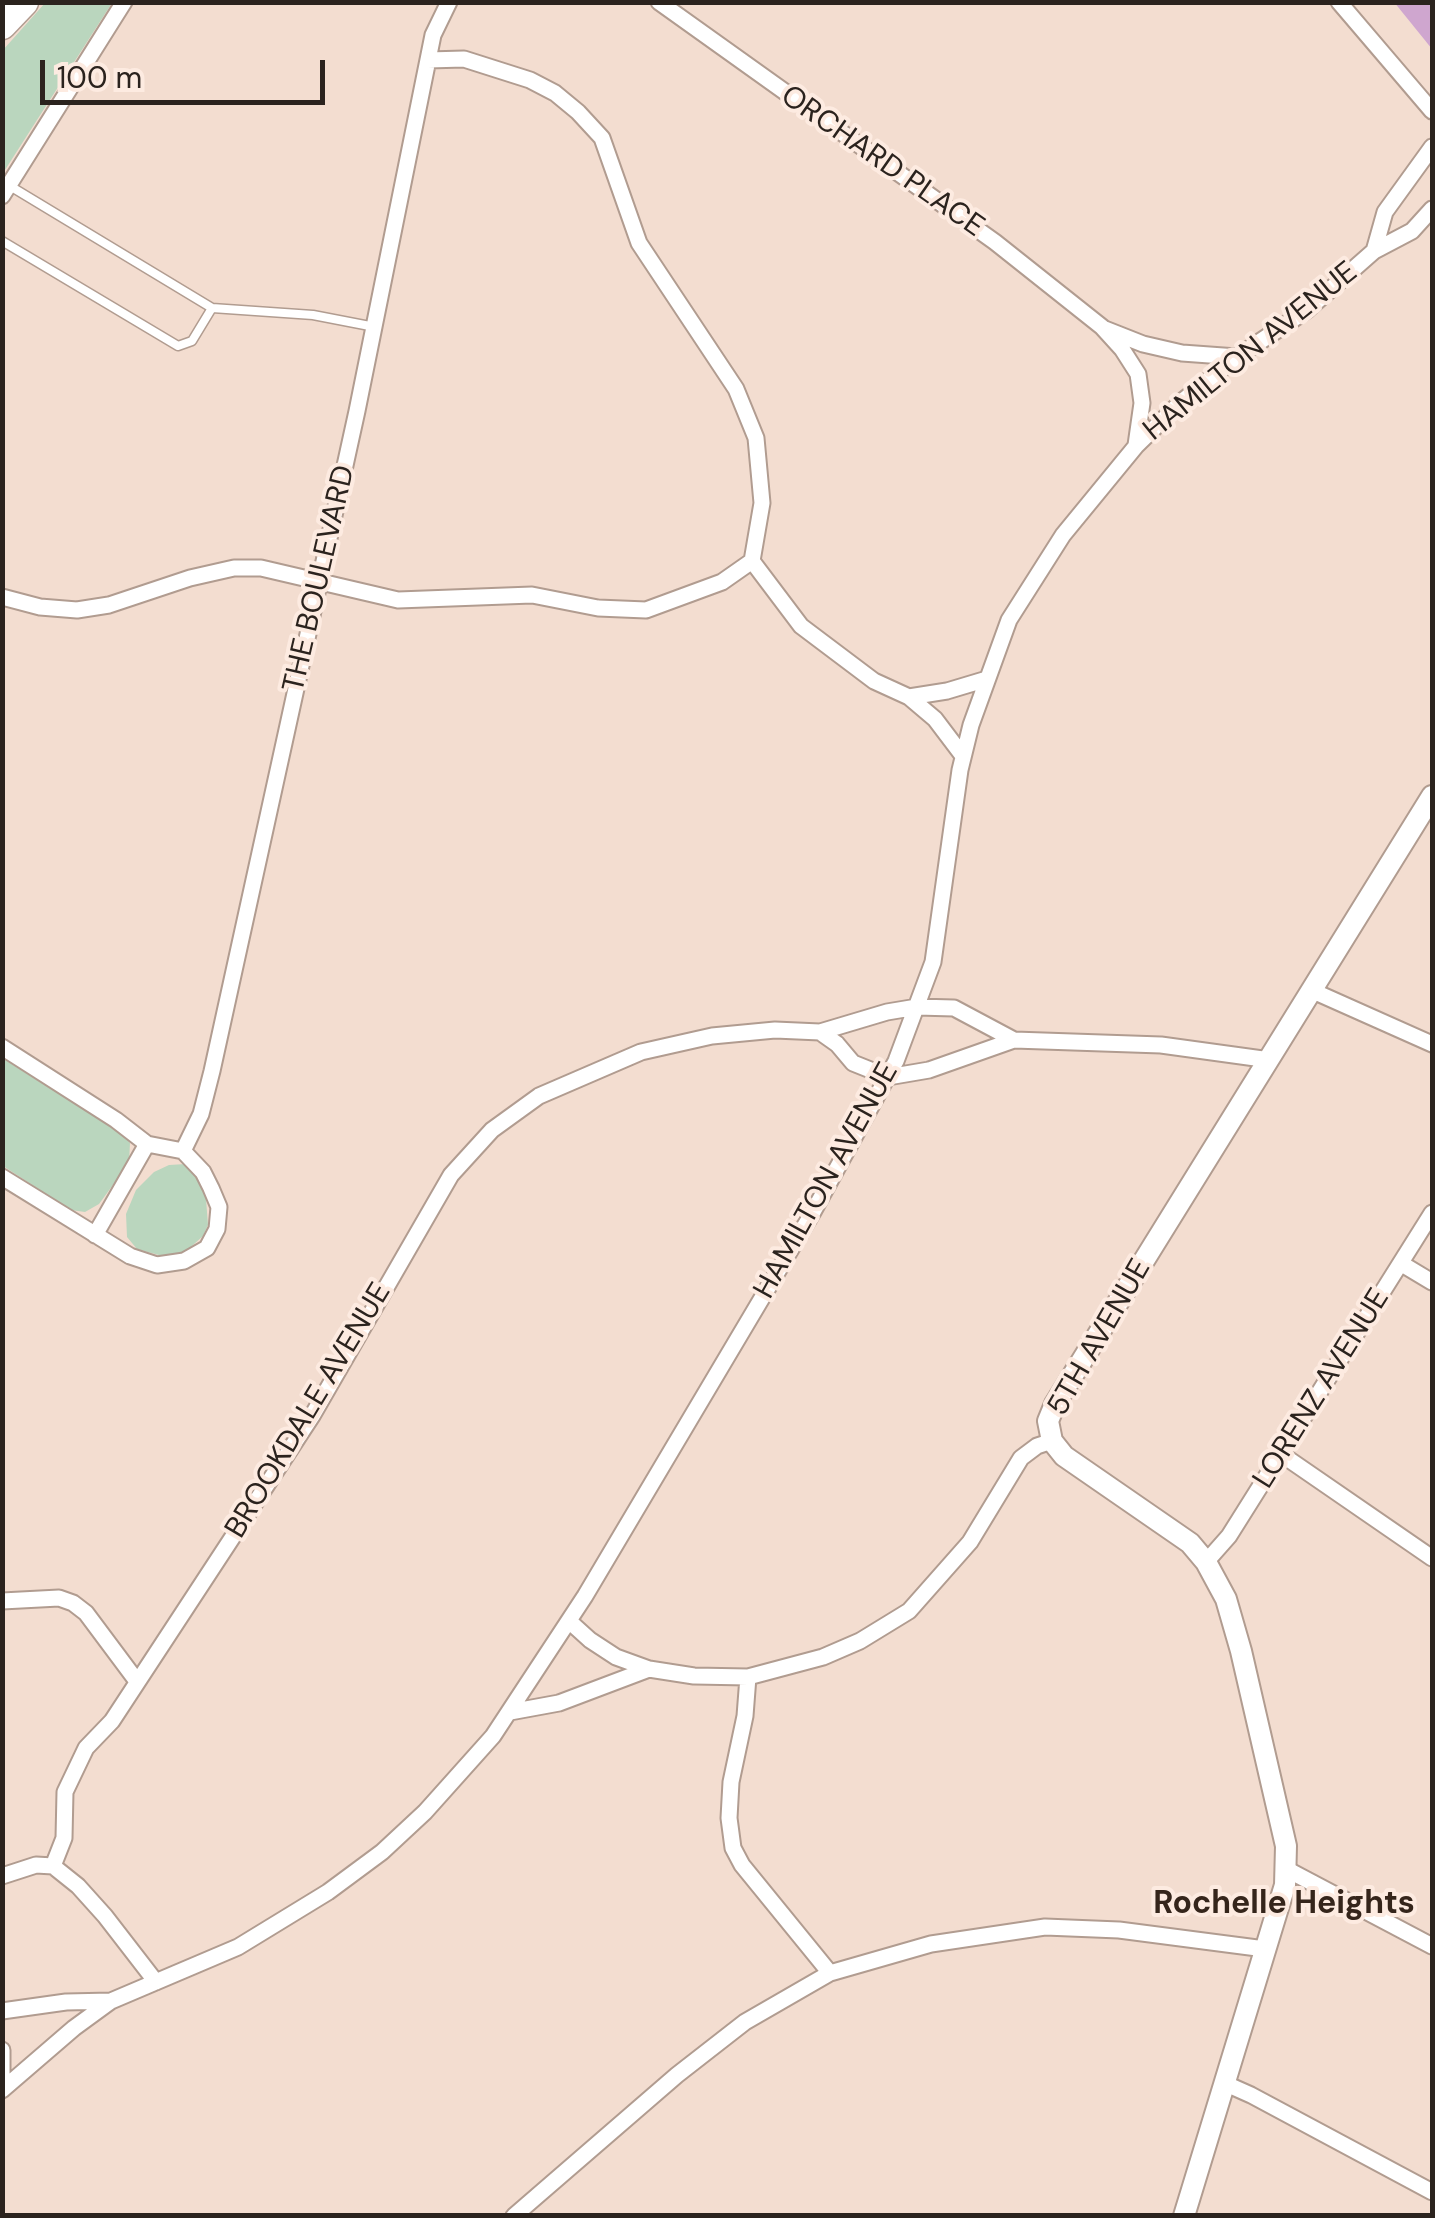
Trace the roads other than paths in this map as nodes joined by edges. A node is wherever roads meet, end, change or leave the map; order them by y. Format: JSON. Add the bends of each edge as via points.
{"nodes":[{"id":1,"x":24,"y":2,"type":"edge"},
{"id":2,"x":124,"y":2,"type":"edge"},
{"id":3,"x":659,"y":2,"type":"edge"},
{"id":4,"x":1340,"y":2,"type":"edge"},
{"id":5,"x":448,"y":3,"type":"edge"},
{"id":6,"x":2,"y":25,"type":"edge"},
{"id":7,"x":428,"y":60,"type":"junction"},
{"id":8,"x":1432,"y":111,"type":"edge"},
{"id":9,"x":1432,"y":146,"type":"edge"},
{"id":10,"x":6,"y":191,"type":"edge"},
{"id":11,"x":1432,"y":209,"type":"edge"},
{"id":12,"x":2,"y":241,"type":"edge"},
{"id":13,"x":1374,"y":251,"type":"junction"},
{"id":14,"x":212,"y":308,"type":"junction"},
{"id":15,"x":375,"y":327,"type":"junction"},
{"id":16,"x":1102,"y":327,"type":"junction"},
{"id":17,"x":1237,"y":357,"type":"junction"},
{"id":18,"x":1136,"y":446,"type":"junction"},
{"id":19,"x":752,"y":561,"type":"junction"},
{"id":20,"x":320,"y":584,"type":"junction"},
{"id":21,"x":2,"y":597,"type":"edge"},
{"id":22,"x":987,"y":679,"type":"junction"},
{"id":23,"x":909,"y":697,"type":"junction"},
{"id":24,"x":963,"y":756,"type":"junction"},
{"id":25,"x":1432,"y":796,"type":"edge"},
{"id":26,"x":1313,"y":991,"type":"junction"},
{"id":27,"x":917,"y":1007,"type":"junction"},
{"id":28,"x":820,"y":1032,"type":"junction"},
{"id":29,"x":1014,"y":1040,"type":"junction"},
{"id":30,"x":1432,"y":1044,"type":"edge"},
{"id":31,"x":2,"y":1047,"type":"edge"},
{"id":32,"x":1270,"y":1060,"type":"junction"},
{"id":33,"x":888,"y":1077,"type":"junction"},
{"id":34,"x":148,"y":1144,"type":"junction"},
{"id":35,"x":182,"y":1150,"type":"junction"},
{"id":36,"x":2,"y":1177,"type":"edge"},
{"id":37,"x":1432,"y":1213,"type":"edge"},
{"id":38,"x":95,"y":1235,"type":"junction"},
{"id":39,"x":1402,"y":1264,"type":"junction"},
{"id":40,"x":1432,"y":1282,"type":"edge"},
{"id":41,"x":1052,"y":1441,"type":"junction"},
{"id":42,"x":1281,"y":1454,"type":"junction"},
{"id":43,"x":1432,"y":1558,"type":"edge"},
{"id":44,"x":1206,"y":1562,"type":"junction"},
{"id":45,"x":2,"y":1601,"type":"edge"},
{"id":46,"x":569,"y":1621,"type":"junction"},
{"id":47,"x":649,"y":1669,"type":"junction"},
{"id":48,"x":748,"y":1677,"type":"junction"},
{"id":49,"x":136,"y":1680,"type":"junction"},
{"id":50,"x":510,"y":1712,"type":"junction"},
{"id":51,"x":53,"y":1866,"type":"junction"},
{"id":52,"x":1288,"y":1870,"type":"junction"},
{"id":53,"x":2,"y":1876,"type":"edge"},
{"id":54,"x":1432,"y":1946,"type":"edge"},
{"id":55,"x":1265,"y":1949,"type":"junction"},
{"id":56,"x":830,"y":1973,"type":"junction"},
{"id":57,"x":156,"y":1982,"type":"junction"},
{"id":58,"x":111,"y":2001,"type":"junction"},
{"id":59,"x":2,"y":2011,"type":"edge"},
{"id":60,"x":2,"y":2050,"type":"edge"},
{"id":61,"x":2,"y":2074,"type":"edge"},
{"id":62,"x":1224,"y":2084,"type":"junction"},
{"id":63,"x":2,"y":2090,"type":"edge"},
{"id":64,"x":1432,"y":2192,"type":"edge"},
{"id":65,"x":514,"y":2216,"type":"edge"},
{"id":66,"x":1184,"y":2216,"type":"edge"}],
"edges":[{"from":1,"to":6,"type":"highway"},
{"from":2,"to":10,"type":"street"},
{"from":3,"to":16,"type":"street","name":"ORCHARD PLACE"},
{"from":4,"to":8,"type":"street"},
{"from":5,"to":7,"type":"street","name":"THE BOULEVARD"},
{"from":7,"to":15,"type":"street","name":"THE BOULEVARD"},
{"from":7,"to":19,"type":"street","via":[[464,58],[530,80],[555,93],[602,138],[640,244],[736,389],[756,438],[762,503]]},
{"from":9,"to":13,"type":"street","name":"HAMILTON AVENUE","via":[[1385,212]]},
{"from":10,"to":14,"type":"lane"},
{"from":11,"to":13,"type":"street","name":"HAMILTON AVENUE","via":[[1412,231]]},
{"from":12,"to":14,"type":"lane","via":[[178,346],[192,341]]},
{"from":13,"to":17,"type":"street","name":"HAMILTON AVENUE","via":[[1308,310]]},
{"from":14,"to":15,"type":"lane"},
{"from":15,"to":20,"type":"street","name":"THE BOULEVARD"},
{"from":16,"to":17,"type":"street","name":"ORCHARD PLACE","via":[[1182,353]]},
{"from":16,"to":18,"type":"street","name":"ORCHARD PLACE","via":[[1138,374]]},
{"from":17,"to":18,"type":"street","name":"HAMILTON AVENUE"},
{"from":18,"to":22,"type":"street","name":"HAMILTON AVENUE","via":[[1062,535],[1010,620]]},
{"from":19,"to":20,"type":"street","via":[[722,582],[646,610],[532,595],[398,600]]},
{"from":19,"to":23,"type":"street","via":[[801,626],[874,681]]},
{"from":20,"to":21,"type":"street","via":[[234,568],[93,608],[40,608]]},
{"from":20,"to":35,"type":"street","name":"THE BOULEVARD","via":[[212,1071]]},
{"from":22,"to":23,"type":"street"},
{"from":22,"to":24,"type":"street","name":"HAMILTON AVENUE"},
{"from":23,"to":24,"type":"street"},
{"from":24,"to":27,"type":"street","name":"HAMILTON AVENUE","via":[[933,962]]},
{"from":25,"to":26,"type":"street","name":"5TH AVENUE"},
{"from":26,"to":30,"type":"street"},
{"from":26,"to":32,"type":"street","name":"5TH AVENUE"},
{"from":27,"to":28,"type":"street","name":"BROOKDALE AVENUE"},
{"from":27,"to":29,"type":"street","name":"BROOKDALE AVENUE","via":[[954,1008]]},
{"from":27,"to":33,"type":"street","name":"HAMILTON AVENUE"},
{"from":28,"to":33,"type":"street","via":[[853,1063]]},
{"from":28,"to":49,"type":"street","name":"BROOKDALE AVENUE","via":[[712,1036],[641,1052],[539,1096],[492,1130],[451,1175],[312,1416]]},
{"from":29,"to":32,"type":"street","name":"BROOKDALE AVENUE","via":[[1161,1045]]},
{"from":29,"to":33,"type":"street","name":"BROOKDALE AVENUE"},
{"from":31,"to":34,"type":"street"},
{"from":32,"to":41,"type":"street","name":"5TH AVENUE","via":[[1055,1404],[1048,1422]]},
{"from":33,"to":46,"type":"street","name":"HAMILTON AVENUE"},
{"from":34,"to":35,"type":"street"},
{"from":34,"to":38,"type":"street"},
{"from":35,"to":38,"type":"street","via":[[203,1172],[219,1206],[207,1248],[157,1265]]},
{"from":36,"to":38,"type":"street"},
{"from":37,"to":39,"type":"street","name":"LORENZ AVENUE"},
{"from":39,"to":40,"type":"street"},
{"from":39,"to":42,"type":"street","name":"LORENZ AVENUE"},
{"from":41,"to":44,"type":"street","name":"5TH AVENUE","via":[[1084,1472],[1190,1543]]},
{"from":41,"to":48,"type":"street","via":[[1022,1458],[970,1542],[909,1612],[823,1658]]},
{"from":42,"to":43,"type":"street"},
{"from":42,"to":44,"type":"street","name":"LORENZ AVENUE"},
{"from":44,"to":52,"type":"street","name":"5TH AVENUE","via":[[1226,1599],[1241,1651]]},
{"from":45,"to":49,"type":"street","via":[[73,1603]]},
{"from":46,"to":47,"type":"street","via":[[600,1648]]},
{"from":46,"to":50,"type":"street","name":"HAMILTON AVENUE"},
{"from":47,"to":48,"type":"street"},
{"from":47,"to":50,"type":"street","via":[[559,1703]]},
{"from":48,"to":56,"type":"street","via":[[730,1782],[733,1848]]},
{"from":49,"to":51,"type":"street","name":"BROOKDALE AVENUE","via":[[72,1778]]},
{"from":50,"to":57,"type":"street","name":"HAMILTON AVENUE","via":[[382,1852],[254,1938]]},
{"from":51,"to":53,"type":"street"},
{"from":51,"to":57,"type":"street","via":[[106,1916]]},
{"from":52,"to":54,"type":"street"},
{"from":52,"to":55,"type":"street","name":"5TH AVENUE"},
{"from":55,"to":56,"type":"street","via":[[1045,1927],[931,1944]]},
{"from":55,"to":62,"type":"street","name":"5TH AVENUE"},
{"from":56,"to":65,"type":"street","via":[[732,2033]]},
{"from":57,"to":58,"type":"street","name":"HAMILTON AVENUE"},
{"from":58,"to":59,"type":"street","name":"HAMILTON AVENUE"},
{"from":58,"to":63,"type":"street","name":"HAMILTON AVENUE"},
{"from":60,"to":61,"type":"street"},
{"from":62,"to":64,"type":"street"},
{"from":62,"to":66,"type":"street","name":"5TH AVENUE"}]}
